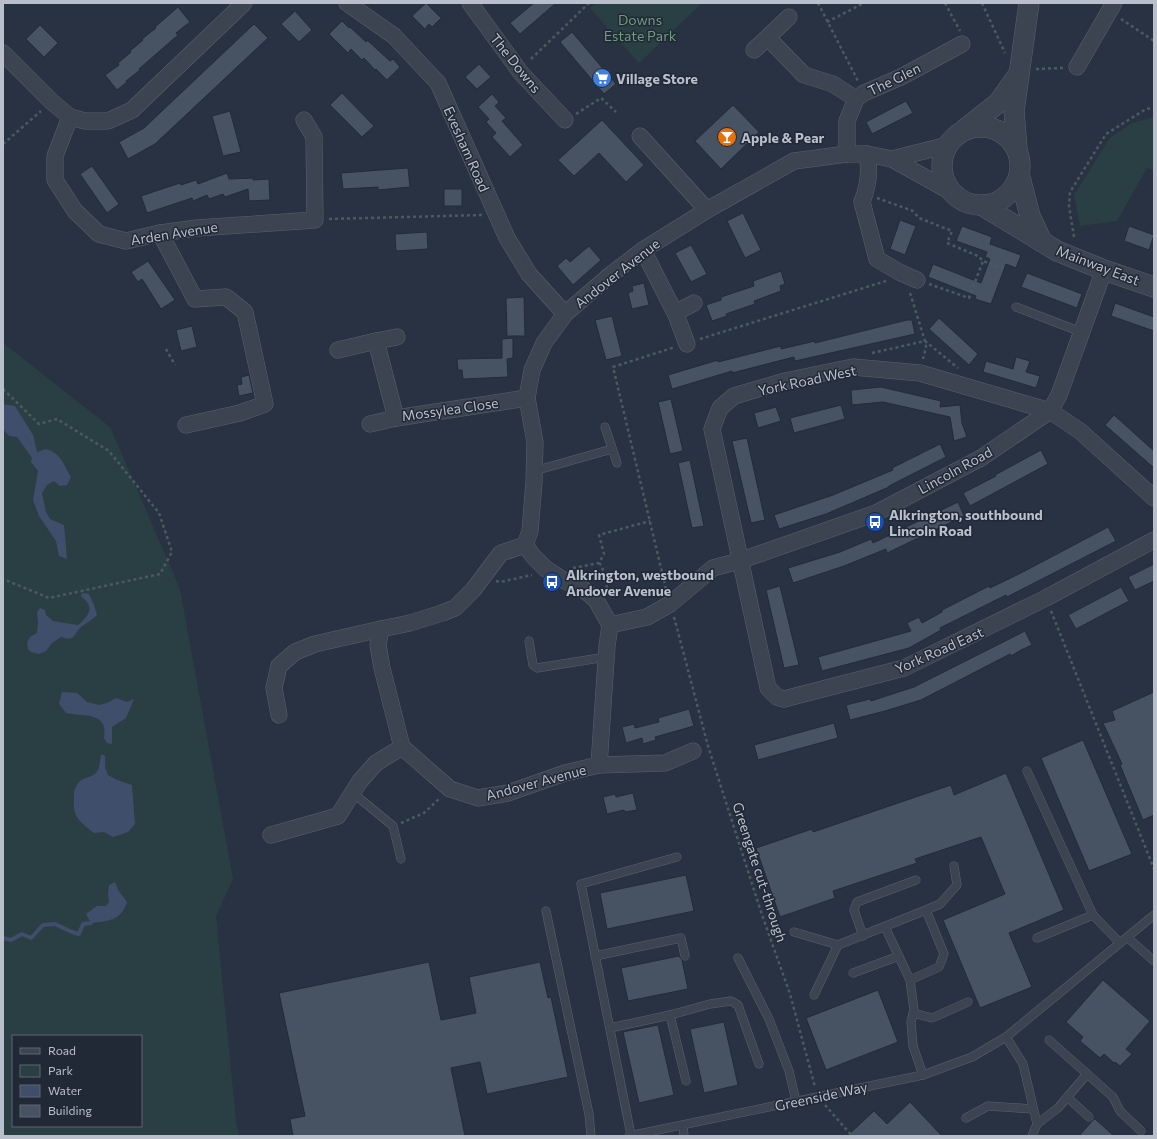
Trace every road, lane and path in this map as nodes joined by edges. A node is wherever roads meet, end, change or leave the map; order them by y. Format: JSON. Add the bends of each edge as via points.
{"nodes":[{"id":1,"x":244,"y":3,"type":"edge"},
{"id":2,"x":348,"y":3,"type":"edge"},
{"id":3,"x":470,"y":3,"type":"edge"},
{"id":4,"x":583,"y":3,"type":"edge"},
{"id":5,"x":589,"y":3,"type":"edge"},
{"id":6,"x":818,"y":3,"type":"edge"},
{"id":7,"x":864,"y":3,"type":"edge"},
{"id":8,"x":945,"y":3,"type":"edge"},
{"id":9,"x":982,"y":3,"type":"edge"},
{"id":10,"x":1029,"y":3,"type":"edge"},
{"id":11,"x":586,"y":6,"type":"junction"},
{"id":12,"x":1111,"y":7,"type":"edge"},
{"id":13,"x":790,"y":17,"type":"dead end"},
{"id":14,"x":827,"y":22,"type":"junction"},
{"id":15,"x":768,"y":38,"type":"junction"},
{"id":16,"x":1154,"y":42,"type":"edge"},
{"id":17,"x":962,"y":44,"type":"joint"},
{"id":18,"x":754,"y":50,"type":"dead end"},
{"id":19,"x":3,"y":53,"type":"edge"},
{"id":20,"x":531,"y":59,"type":"dead end"},
{"id":21,"x":1077,"y":67,"type":"joint"},
{"id":22,"x":1021,"y":70,"type":"junction"},
{"id":23,"x":860,"y":96,"type":"junction"},
{"id":24,"x":52,"y":102,"type":"junction"},
{"id":25,"x":1154,"y":108,"type":"edge"},
{"id":26,"x":616,"y":112,"type":"dead end"},
{"id":27,"x":70,"y":117,"type":"junction"},
{"id":28,"x":304,"y":120,"type":"dead end"},
{"id":29,"x":566,"y":120,"type":"joint"},
{"id":30,"x":964,"y":130,"type":"junction"},
{"id":31,"x":640,"y":136,"type":"dead end"},
{"id":32,"x":3,"y":144,"type":"edge"},
{"id":33,"x":948,"y":145,"type":"junction"},
{"id":34,"x":1017,"y":149,"type":"junction"},
{"id":35,"x":847,"y":154,"type":"junction"},
{"id":36,"x":867,"y":154,"type":"junction"},
{"id":37,"x":892,"y":159,"type":"junction"},
{"id":38,"x":1020,"y":176,"type":"junction"},
{"id":39,"x":953,"y":193,"type":"junction"},
{"id":40,"x":866,"y":194,"type":"junction"},
{"id":41,"x":983,"y":206,"type":"junction"},
{"id":42,"x":707,"y":210,"type":"junction"},
{"id":43,"x":496,"y":214,"type":"junction"},
{"id":44,"x":315,"y":220,"type":"junction"},
{"id":45,"x":160,"y":233,"type":"junction"},
{"id":46,"x":1074,"y":237,"type":"dead end"},
{"id":47,"x":1042,"y":242,"type":"junction"},
{"id":48,"x":643,"y":250,"type":"junction"},
{"id":49,"x":982,"y":261,"type":"junction"},
{"id":50,"x":1003,"y":269,"type":"dead end"},
{"id":51,"x":1104,"y":270,"type":"junction"},
{"id":52,"x":899,"y":272,"type":"junction"},
{"id":53,"x":917,"y":280,"type":"joint"},
{"id":54,"x":1154,"y":287,"type":"edge"},
{"id":55,"x":694,"y":303,"type":"dead end"},
{"id":56,"x":1016,"y":307,"type":"dead end"},
{"id":57,"x":675,"y":312,"type":"junction"},
{"id":58,"x":565,"y":314,"type":"junction"},
{"id":59,"x":1081,"y":332,"type":"junction"},
{"id":60,"x":397,"y":337,"type":"dead end"},
{"id":61,"x":376,"y":340,"type":"junction"},
{"id":62,"x":925,"y":341,"type":"junction"},
{"id":63,"x":687,"y":344,"type":"junction"},
{"id":64,"x":166,"y":350,"type":"dead end"},
{"id":65,"x":338,"y":350,"type":"dead end"},
{"id":66,"x":174,"y":365,"type":"dead end"},
{"id":67,"x":867,"y":368,"type":"junction"},
{"id":68,"x":920,"y":373,"type":"junction"},
{"id":69,"x":962,"y":385,"type":"junction"},
{"id":70,"x":3,"y":390,"type":"edge"},
{"id":71,"x":527,"y":398,"type":"junction"},
{"id":72,"x":1050,"y":411,"type":"junction"},
{"id":73,"x":396,"y":418,"type":"junction"},
{"id":74,"x":370,"y":424,"type":"dead end"},
{"id":75,"x":186,"y":425,"type":"dead end"},
{"id":76,"x":604,"y":427,"type":"dead end"},
{"id":77,"x":612,"y":449,"type":"junction"},
{"id":78,"x":617,"y":463,"type":"dead end"},
{"id":79,"x":534,"y":471,"type":"junction"},
{"id":80,"x":1154,"y":498,"type":"edge"},
{"id":81,"x":650,"y":521,"type":"junction"},
{"id":82,"x":1154,"y":540,"type":"edge"},
{"id":83,"x":525,"y":545,"type":"junction"},
{"id":84,"x":740,"y":560,"type":"junction"},
{"id":85,"x":599,"y":563,"type":"junction"},
{"id":86,"x":546,"y":569,"type":"junction"},
{"id":87,"x":482,"y":577,"type":"junction"},
{"id":88,"x":3,"y":579,"type":"edge"},
{"id":89,"x":563,"y":580,"type":"junction"},
{"id":90,"x":1046,"y":598,"type":"junction"},
{"id":91,"x":596,"y":600,"type":"junction"},
{"id":92,"x":670,"y":604,"type":"junction"},
{"id":93,"x":610,"y":625,"type":"junction"},
{"id":94,"x":381,"y":629,"type":"junction"},
{"id":95,"x":529,"y":641,"type":"dead end"},
{"id":96,"x":606,"y":657,"type":"junction"},
{"id":97,"x":279,"y":715,"type":"dead end"},
{"id":98,"x":402,"y":748,"type":"junction"},
{"id":99,"x":692,"y":751,"type":"dead end"},
{"id":100,"x":599,"y":765,"type":"junction"},
{"id":101,"x":1028,"y":771,"type":"dead end"},
{"id":102,"x":450,"y":789,"type":"junction"},
{"id":103,"x":352,"y":793,"type":"junction"},
{"id":104,"x":394,"y":826,"type":"junction"},
{"id":105,"x":272,"y":835,"type":"dead end"},
{"id":106,"x":677,"y":857,"type":"dead end"},
{"id":107,"x":401,"y":859,"type":"dead end"},
{"id":108,"x":954,"y":866,"type":"dead end"},
{"id":109,"x":1154,"y":869,"type":"edge"},
{"id":110,"x":916,"y":880,"type":"dead end"},
{"id":111,"x":926,"y":910,"type":"junction"},
{"id":112,"x":546,"y":911,"type":"dead end"},
{"id":113,"x":1093,"y":915,"type":"junction"},
{"id":114,"x":1154,"y":915,"type":"edge"},
{"id":115,"x":886,"y":927,"type":"junction"},
{"id":116,"x":794,"y":932,"type":"dead end"},
{"id":117,"x":863,"y":936,"type":"junction"},
{"id":118,"x":1037,"y":938,"type":"dead end"},
{"id":119,"x":1128,"y":938,"type":"junction"},
{"id":120,"x":1120,"y":943,"type":"junction"},
{"id":121,"x":838,"y":945,"type":"junction"},
{"id":122,"x":595,"y":956,"type":"junction"},
{"id":123,"x":685,"y":956,"type":"dead end"},
{"id":124,"x":899,"y":956,"type":"junction"},
{"id":125,"x":738,"y":958,"type":"dead end"},
{"id":126,"x":1154,"y":961,"type":"edge"},
{"id":127,"x":853,"y":973,"type":"dead end"},
{"id":128,"x":910,"y":980,"type":"junction"},
{"id":129,"x":814,"y":995,"type":"dead end"},
{"id":130,"x":968,"y":1002,"type":"dead end"},
{"id":131,"x":913,"y":1013,"type":"junction"},
{"id":132,"x":670,"y":1016,"type":"junction"},
{"id":133,"x":610,"y":1028,"type":"junction"},
{"id":134,"x":1006,"y":1037,"type":"junction"},
{"id":135,"x":1049,"y":1040,"type":"dead end"},
{"id":136,"x":759,"y":1064,"type":"dead end"},
{"id":137,"x":1087,"y":1074,"type":"junction"},
{"id":138,"x":923,"y":1075,"type":"junction"},
{"id":139,"x":686,"y":1081,"type":"dead end"},
{"id":140,"x":818,"y":1097,"type":"junction"},
{"id":141,"x":1067,"y":1097,"type":"junction"},
{"id":142,"x":796,"y":1102,"type":"junction"},
{"id":143,"x":1033,"y":1108,"type":"junction"},
{"id":144,"x":1089,"y":1117,"type":"dead end"},
{"id":145,"x":966,"y":1118,"type":"dead end"},
{"id":146,"x":1037,"y":1124,"type":"junction"},
{"id":147,"x":683,"y":1125,"type":"junction"},
{"id":148,"x":1141,"y":1131,"type":"dead end"},
{"id":149,"x":591,"y":1136,"type":"edge"},
{"id":150,"x":630,"y":1136,"type":"edge"},
{"id":151,"x":684,"y":1136,"type":"edge"},
{"id":152,"x":852,"y":1136,"type":"edge"},
{"id":153,"x":1032,"y":1136,"type":"edge"}],
"edges":[{"from":1,"to":27,"type":"street","via":[[132,110],[108,121],[85,121]]},
{"from":2,"to":43,"type":"street","name":"Evesham Road","via":[[394,36],[438,83]]},
{"from":3,"to":29,"type":"street","name":"The Downs","via":[[521,73]]},
{"from":4,"to":11,"type":"path"},
{"from":5,"to":11,"type":"path"},
{"from":6,"to":14,"type":"path"},
{"from":7,"to":14,"type":"path"},
{"from":8,"to":17,"type":"path","via":[[966,42]]},
{"from":9,"to":22,"type":"path","via":[[1012,67]]},
{"from":10,"to":22,"type":"street"},
{"from":11,"to":20,"type":"path"},
{"from":12,"to":16,"type":"path"},
{"from":12,"to":21,"type":"street"},
{"from":13,"to":15,"type":"street"},
{"from":14,"to":23,"type":"path"},
{"from":15,"to":18,"type":"street"},
{"from":15,"to":23,"type":"street","via":[[804,75]]},
{"from":17,"to":23,"type":"street","name":"The Glen"},
{"from":19,"to":24,"type":"street"},
{"from":21,"to":22,"type":"path"},
{"from":22,"to":30,"type":"street","via":[[998,103]]},
{"from":22,"to":34,"type":"street","via":[[1014,111]]},
{"from":23,"to":35,"type":"street","name":"The Glen","via":[[847,121]]},
{"from":24,"to":27,"type":"street"},
{"from":24,"to":32,"type":"path"},
{"from":25,"to":46,"type":"path","via":[[1146,109],[1106,134],[1070,192],[1069,206]]},
{"from":26,"to":29,"type":"path","via":[[601,98]]},
{"from":27,"to":45,"type":"street","name":"Arden Avenue","via":[[55,156],[55,180],[75,211],[99,234],[126,241]]},
{"from":28,"to":44,"type":"street","via":[[314,137]]},
{"from":30,"to":33,"type":"street"},
{"from":30,"to":34,"type":"street","via":[[976,126],[1000,131]]},
{"from":31,"to":42,"type":"street"},
{"from":33,"to":37,"type":"street","name":"Andover Avenue"},
{"from":33,"to":39,"type":"street","via":[[943,157],[942,170],[945,183]]},
{"from":34,"to":38,"type":"street","via":[[1021,162]]},
{"from":35,"to":36,"type":"street","name":"Andover Avenue"},
{"from":35,"to":42,"type":"street","name":"Andover Avenue","via":[[794,161]]},
{"from":36,"to":37,"type":"street","name":"Andover Avenue"},
{"from":36,"to":40,"type":"street","via":[[869,164]]},
{"from":37,"to":39,"type":"street","name":"Andover Avenue"},
{"from":38,"to":41,"type":"street","via":[[1006,197]]},
{"from":38,"to":47,"type":"street","name":"Mainway East","via":[[1030,216]]},
{"from":39,"to":41,"type":"street","via":[[967,203]]},
{"from":40,"to":49,"type":"path","via":[[913,210],[919,218],[952,231],[947,244],[978,256]]},
{"from":40,"to":52,"type":"street","via":[[862,202],[877,259]]},
{"from":41,"to":47,"type":"street","name":"Mainway East"},
{"from":42,"to":48,"type":"street","name":"Andover Avenue"},
{"from":43,"to":44,"type":"path"},
{"from":43,"to":58,"type":"street","name":"Evesham Road","via":[[529,274]]},
{"from":44,"to":45,"type":"street","name":"Arden Avenue"},
{"from":45,"to":75,"type":"street","via":[[195,299],[226,297],[245,312],[265,404],[240,413]]},
{"from":47,"to":51,"type":"street","name":"Mainway East","via":[[1057,251]]},
{"from":48,"to":57,"type":"street"},
{"from":48,"to":58,"type":"street","name":"Andover Avenue"},
{"from":49,"to":50,"type":"path"},
{"from":49,"to":53,"type":"path","via":[[968,298]]},
{"from":51,"to":54,"type":"street","name":"Mainway East"},
{"from":51,"to":59,"type":"street","name":"Lincoln Road"},
{"from":52,"to":53,"type":"street"},
{"from":52,"to":62,"type":"path","via":[[907,285]]},
{"from":52,"to":63,"type":"path","via":[[887,281]]},
{"from":55,"to":57,"type":"street"},
{"from":56,"to":59,"type":"lane"},
{"from":57,"to":63,"type":"street"},
{"from":58,"to":71,"type":"street","name":"Andover Avenue","via":[[544,343],[532,370]]},
{"from":59,"to":72,"type":"street","name":"Lincoln Road","via":[[1059,395]]},
{"from":60,"to":61,"type":"street"},
{"from":61,"to":65,"type":"street"},
{"from":61,"to":73,"type":"street","name":"Mossylea Close"},
{"from":62,"to":67,"type":"path","via":[[871,354]]},
{"from":62,"to":68,"type":"path"},
{"from":62,"to":69,"type":"path","via":[[965,374]]},
{"from":63,"to":81,"type":"path","name":"Greengate cut-through","via":[[613,367]]},
{"from":64,"to":66,"type":"path"},
{"from":67,"to":68,"type":"street","name":"York Road West"},
{"from":67,"to":84,"type":"street","name":"York Road West","via":[[853,367],[785,381],[734,396],[720,408],[712,430]]},
{"from":68,"to":69,"type":"street","name":"York Road West"},
{"from":69,"to":72,"type":"street","name":"York Road West"},
{"from":70,"to":88,"type":"path","via":[[39,424],[57,419],[109,451],[159,513],[172,552],[160,574],[49,598]]},
{"from":71,"to":73,"type":"street","name":"Mossylea Close"},
{"from":71,"to":79,"type":"street","name":"Andover Avenue","via":[[535,442]]},
{"from":72,"to":80,"type":"street","via":[[1080,431]]},
{"from":72,"to":84,"type":"street","name":"Lincoln Road","via":[[981,458],[876,513]]},
{"from":73,"to":74,"type":"street"},
{"from":76,"to":77,"type":"lane"},
{"from":77,"to":78,"type":"lane"},
{"from":77,"to":79,"type":"lane"},
{"from":79,"to":83,"type":"street","name":"Andover Avenue","via":[[530,531]]},
{"from":81,"to":85,"type":"path","via":[[599,534],[604,554]]},
{"from":81,"to":92,"type":"path","name":"Greengate cut-through"},
{"from":82,"to":90,"type":"street","name":"York Road East"},
{"from":83,"to":86,"type":"street"},
{"from":83,"to":87,"type":"street","via":[[501,553]]},
{"from":84,"to":90,"type":"street","name":"York Road East","via":[[768,688],[777,697],[784,699],[904,668]]},
{"from":84,"to":92,"type":"street","name":"Lincoln Road","via":[[713,568]]},
{"from":85,"to":89,"type":"path","via":[[569,569]]},
{"from":85,"to":91,"type":"path","via":[[607,588]]},
{"from":86,"to":87,"type":"path","via":[[541,573],[500,582]]},
{"from":86,"to":89,"type":"street"},
{"from":87,"to":94,"type":"street","via":[[473,590],[454,608],[410,623]]},
{"from":89,"to":91,"type":"street","via":[[583,589]]},
{"from":90,"to":109,"type":"path"},
{"from":91,"to":93,"type":"street"},
{"from":92,"to":93,"type":"street","name":"Lincoln Road","via":[[647,617]]},
{"from":92,"to":140,"type":"path","name":"Greengate cut-through","via":[[708,746],[790,994]]},
{"from":93,"to":96,"type":"street","name":"Andover Avenue"},
{"from":94,"to":97,"type":"street","via":[[315,644],[295,652],[279,666],[274,688]]},
{"from":94,"to":98,"type":"street","via":[[378,645],[382,668]]},
{"from":95,"to":96,"type":"lane","via":[[533,665],[537,668]]},
{"from":96,"to":100,"type":"street","name":"Andover Avenue"},
{"from":98,"to":102,"type":"street","name":"Andover Avenue"},
{"from":98,"to":103,"type":"street","via":[[376,763]]},
{"from":99,"to":100,"type":"street","name":"Andover Avenue","via":[[665,763]]},
{"from":100,"to":102,"type":"street","name":"Andover Avenue","via":[[565,773],[508,793],[478,798]]},
{"from":101,"to":113,"type":"lane"},
{"from":102,"to":104,"type":"path","via":[[424,813]]},
{"from":103,"to":104,"type":"lane"},
{"from":103,"to":105,"type":"street","via":[[338,816]]},
{"from":104,"to":107,"type":"lane"},
{"from":106,"to":122,"type":"lane","via":[[581,884]]},
{"from":108,"to":111,"type":"lane","via":[[957,885],[940,904]]},
{"from":110,"to":117,"type":"lane","via":[[857,902],[854,910]]},
{"from":111,"to":115,"type":"lane"},
{"from":111,"to":128,"type":"lane","via":[[944,954],[939,967]]},
{"from":112,"to":149,"type":"lane"},
{"from":113,"to":118,"type":"lane"},
{"from":113,"to":120,"type":"lane"},
{"from":114,"to":119,"type":"lane","name":"Greenside Way"},
{"from":115,"to":117,"type":"lane"},
{"from":115,"to":124,"type":"lane"},
{"from":116,"to":121,"type":"lane"},
{"from":117,"to":121,"type":"lane"},
{"from":119,"to":120,"type":"lane","name":"Greenside Way"},
{"from":119,"to":126,"type":"lane"},
{"from":120,"to":134,"type":"lane","name":"Greenside Way"},
{"from":121,"to":129,"type":"lane"},
{"from":122,"to":123,"type":"lane","via":[[681,938]]},
{"from":122,"to":133,"type":"lane"},
{"from":124,"to":127,"type":"lane"},
{"from":124,"to":128,"type":"lane"},
{"from":125,"to":142,"type":"lane","via":[[769,1020],[789,1071]]},
{"from":128,"to":131,"type":"lane"},
{"from":130,"to":131,"type":"lane","via":[[932,1018]]},
{"from":131,"to":138,"type":"lane","via":[[913,1046]]},
{"from":132,"to":133,"type":"lane"},
{"from":132,"to":136,"type":"lane","via":[[731,1000],[738,1005]]},
{"from":132,"to":139,"type":"lane"},
{"from":133,"to":150,"type":"lane"},
{"from":134,"to":138,"type":"lane","name":"Greenside Way","via":[[972,1056]]},
{"from":134,"to":143,"type":"lane","via":[[1023,1064]]},
{"from":135,"to":137,"type":"lane"},
{"from":137,"to":141,"type":"lane"},
{"from":137,"to":148,"type":"lane","via":[[1113,1097],[1120,1111]]},
{"from":138,"to":140,"type":"lane","name":"Greenside Way"},
{"from":140,"to":142,"type":"lane","name":"Greenside Way"},
{"from":140,"to":152,"type":"path","name":"Greengate cut-through"},
{"from":141,"to":144,"type":"lane"},
{"from":141,"to":146,"type":"lane","via":[[1058,1108]]},
{"from":142,"to":147,"type":"lane","name":"Greenside Way"},
{"from":143,"to":145,"type":"lane","via":[[988,1106]]},
{"from":143,"to":146,"type":"lane"},
{"from":146,"to":153,"type":"lane"},
{"from":147,"to":150,"type":"lane","name":"Greenside Way"},
{"from":147,"to":151,"type":"lane"}]}
